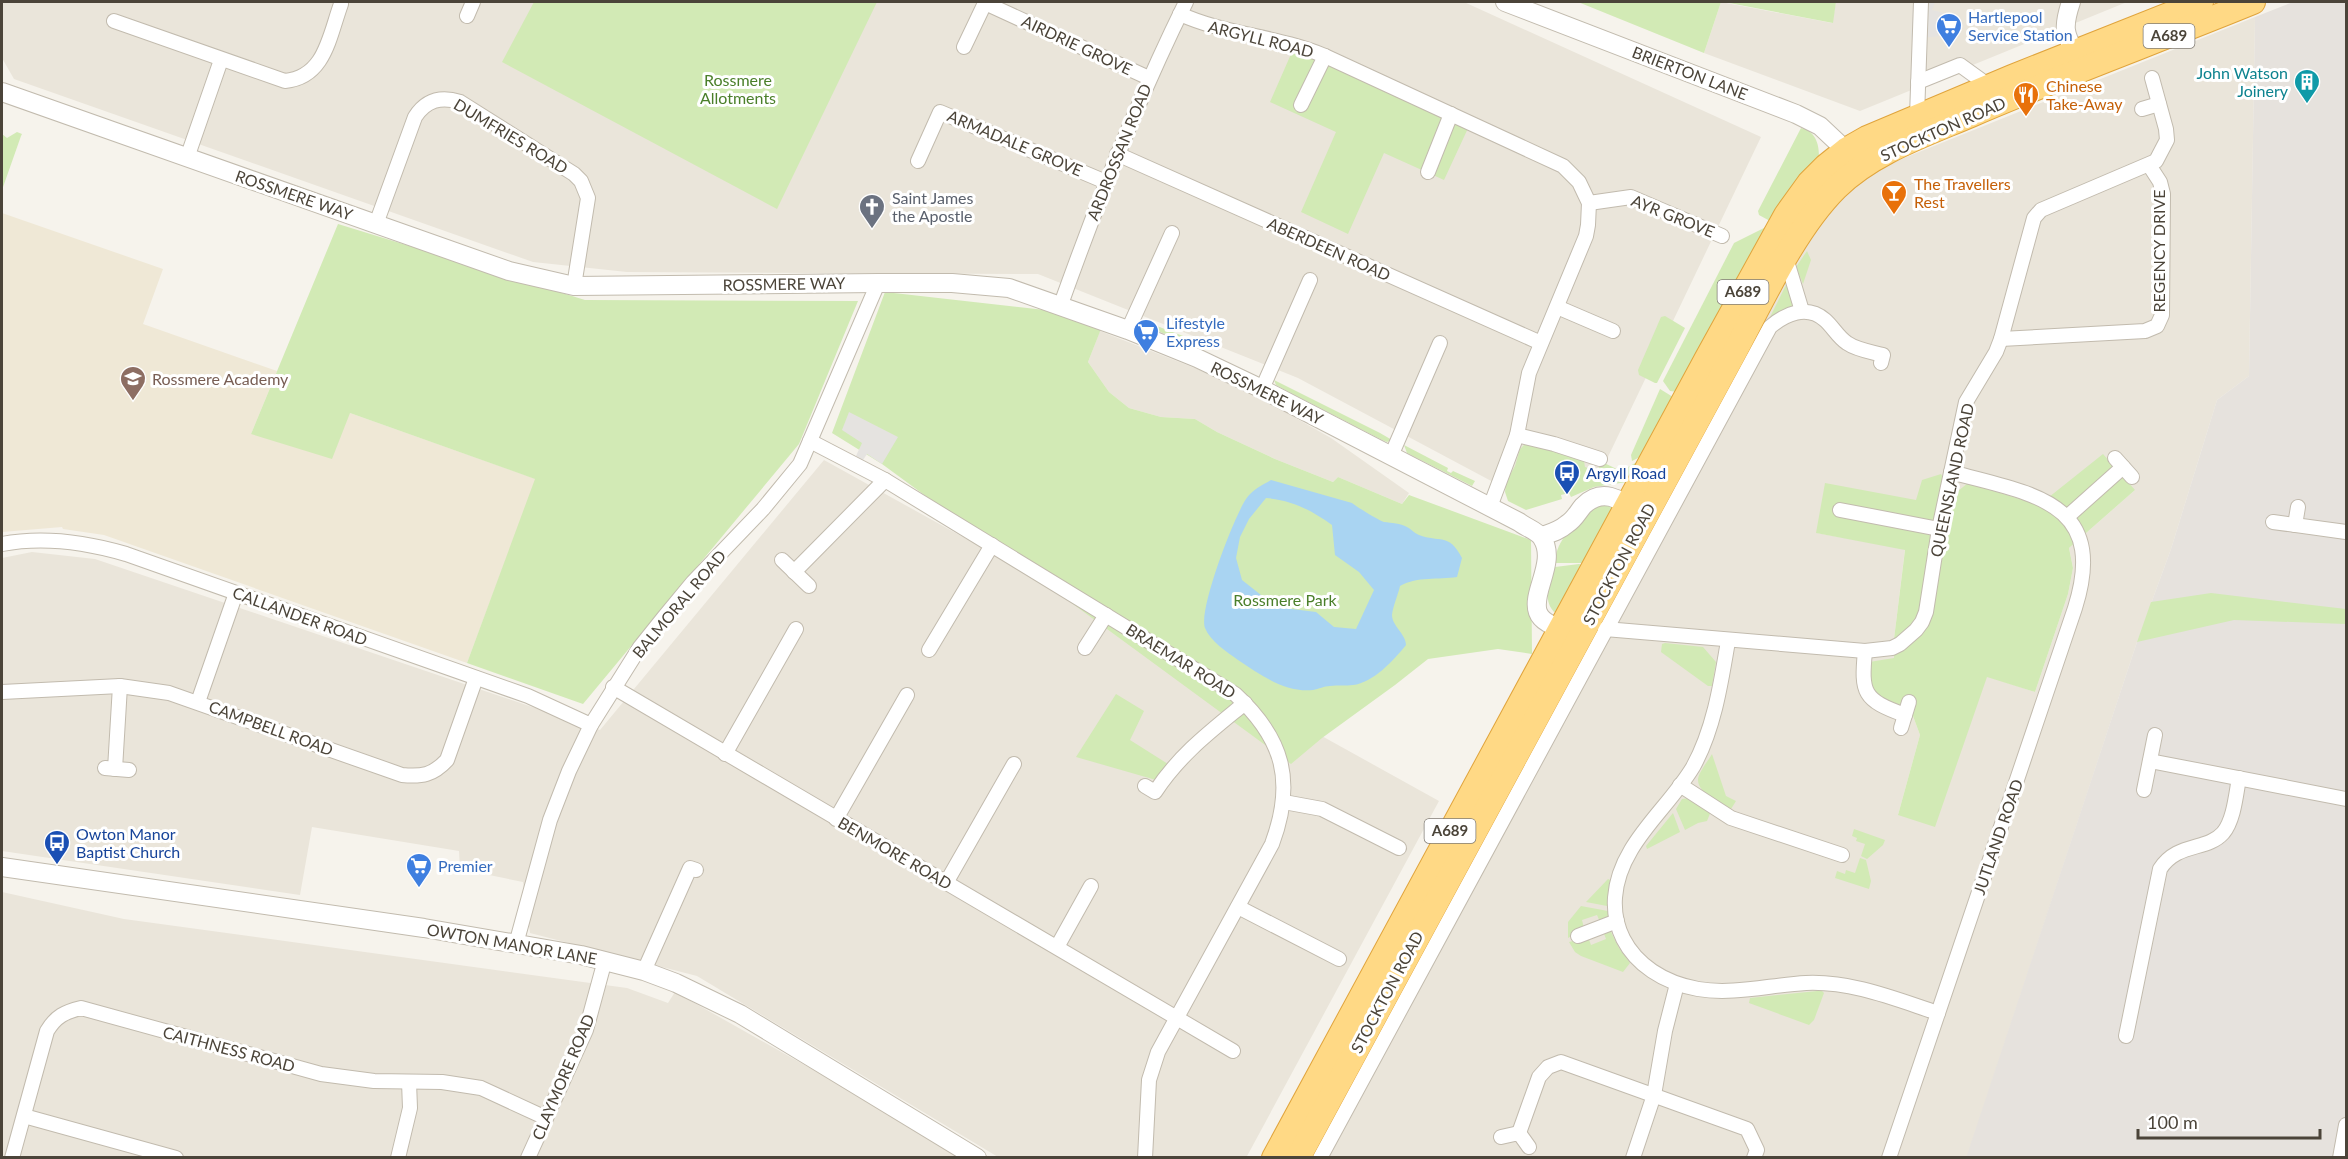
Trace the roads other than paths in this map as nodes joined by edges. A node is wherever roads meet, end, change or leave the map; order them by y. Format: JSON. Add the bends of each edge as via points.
{"nodes":[{"id":1,"x":473,"y":2,"type":"edge"},
{"id":2,"x":1505,"y":2,"type":"edge"},
{"id":3,"x":1921,"y":2,"type":"edge"},
{"id":4,"x":2071,"y":2,"type":"edge"},
{"id":5,"x":2201,"y":2,"type":"edge"},
{"id":6,"x":2253,"y":2,"type":"edge"},
{"id":7,"x":341,"y":4,"type":"dead end"},
{"id":8,"x":1183,"y":8,"type":"edge"},
{"id":9,"x":467,"y":16,"type":"dead end"},
{"id":10,"x":114,"y":21,"type":"dead end"},
{"id":11,"x":964,"y":47,"type":"dead end"},
{"id":12,"x":1324,"y":56,"type":"junction"},
{"id":13,"x":221,"y":60,"type":"junction"},
{"id":14,"x":2079,"y":61,"type":"junction"},
{"id":15,"x":1149,"y":78,"type":"junction"},
{"id":16,"x":2152,"y":78,"type":"dead end"},
{"id":17,"x":1918,"y":82,"type":"junction"},
{"id":18,"x":1989,"y":86,"type":"junction"},
{"id":19,"x":2,"y":92,"type":"edge"},
{"id":20,"x":2159,"y":104,"type":"junction"},
{"id":21,"x":1301,"y":105,"type":"dead end"},
{"id":22,"x":2142,"y":109,"type":"dead end"},
{"id":23,"x":1451,"y":114,"type":"junction"},
{"id":24,"x":1910,"y":118,"type":"junction"},
{"id":25,"x":1117,"y":154,"type":"junction"},
{"id":26,"x":187,"y":158,"type":"junction"},
{"id":27,"x":1854,"y":158,"type":"junction"},
{"id":28,"x":918,"y":161,"type":"dead end"},
{"id":29,"x":2149,"y":165,"type":"junction"},
{"id":30,"x":1428,"y":172,"type":"dead end"},
{"id":31,"x":1106,"y":182,"type":"junction"},
{"id":32,"x":1589,"y":203,"type":"junction"},
{"id":33,"x":376,"y":224,"type":"junction"},
{"id":34,"x":1172,"y":233,"type":"dead end"},
{"id":35,"x":1722,"y":236,"type":"dead end"},
{"id":36,"x":1786,"y":258,"type":"junction"},
{"id":37,"x":1310,"y":280,"type":"dead end"},
{"id":38,"x":878,"y":283,"type":"junction"},
{"id":39,"x":574,"y":286,"type":"junction"},
{"id":40,"x":1060,"y":307,"type":"junction"},
{"id":41,"x":1557,"y":307,"type":"junction"},
{"id":42,"x":1802,"y":311,"type":"junction"},
{"id":43,"x":1128,"y":330,"type":"junction"},
{"id":44,"x":1613,"y":331,"type":"dead end"},
{"id":45,"x":2001,"y":339,"type":"junction"},
{"id":46,"x":1440,"y":343,"type":"dead end"},
{"id":47,"x":1541,"y":343,"type":"junction"},
{"id":48,"x":1881,"y":363,"type":"dead end"},
{"id":49,"x":1726,"y":366,"type":"junction"},
{"id":50,"x":1262,"y":389,"type":"junction"},
{"id":51,"x":1516,"y":435,"type":"junction"},
{"id":52,"x":810,"y":441,"type":"junction"},
{"id":53,"x":1391,"y":456,"type":"junction"},
{"id":54,"x":1600,"y":459,"type":"dead end"},
{"id":55,"x":2123,"y":468,"type":"dead end"},
{"id":56,"x":1951,"y":472,"type":"junction"},
{"id":57,"x":885,"y":480,"type":"junction"},
{"id":58,"x":1490,"y":507,"type":"junction"},
{"id":59,"x":2298,"y":507,"type":"dead end"},
{"id":60,"x":1840,"y":510,"type":"dead end"},
{"id":61,"x":1634,"y":514,"type":"junction"},
{"id":62,"x":2067,"y":517,"type":"junction"},
{"id":63,"x":2273,"y":522,"type":"dead end"},
{"id":64,"x":2295,"y":525,"type":"junction"},
{"id":65,"x":1939,"y":529,"type":"junction"},
{"id":66,"x":2346,"y":532,"type":"edge"},
{"id":67,"x":1542,"y":536,"type":"junction"},
{"id":68,"x":2,"y":544,"type":"edge"},
{"id":69,"x":992,"y":545,"type":"junction"},
{"id":70,"x":782,"y":560,"type":"dead end"},
{"id":71,"x":794,"y":572,"type":"junction"},
{"id":72,"x":809,"y":586,"type":"dead end"},
{"id":73,"x":236,"y":593,"type":"junction"},
{"id":74,"x":1106,"y":615,"type":"junction"},
{"id":75,"x":796,"y":629,"type":"dead end"},
{"id":76,"x":1583,"y":630,"type":"junction"},
{"id":77,"x":1728,"y":641,"type":"junction"},
{"id":78,"x":1085,"y":648,"type":"dead end"},
{"id":79,"x":929,"y":650,"type":"dead end"},
{"id":80,"x":1865,"y":651,"type":"junction"},
{"id":81,"x":476,"y":678,"type":"junction"},
{"id":82,"x":120,"y":686,"type":"junction"},
{"id":83,"x":613,"y":687,"type":"junction"},
{"id":84,"x":2,"y":692,"type":"edge"},
{"id":85,"x":907,"y":695,"type":"dead end"},
{"id":86,"x":198,"y":702,"type":"junction"},
{"id":87,"x":1245,"y":703,"type":"junction"},
{"id":88,"x":1905,"y":715,"type":"dead end"},
{"id":89,"x":591,"y":725,"type":"junction"},
{"id":90,"x":2155,"y":735,"type":"dead end"},
{"id":91,"x":725,"y":754,"type":"junction"},
{"id":92,"x":2150,"y":761,"type":"junction"},
{"id":93,"x":1014,"y":764,"type":"dead end"},
{"id":94,"x":129,"y":770,"type":"dead end"},
{"id":95,"x":2239,"y":778,"type":"junction"},
{"id":96,"x":1680,"y":785,"type":"junction"},
{"id":97,"x":2144,"y":790,"type":"dead end"},
{"id":98,"x":1154,"y":792,"type":"dead end"},
{"id":99,"x":2346,"y":799,"type":"edge"},
{"id":100,"x":1284,"y":802,"type":"junction"},
{"id":101,"x":836,"y":819,"type":"junction"},
{"id":102,"x":1399,"y":848,"type":"dead end"},
{"id":103,"x":1842,"y":855,"type":"dead end"},
{"id":104,"x":2,"y":867,"type":"edge"},
{"id":105,"x":696,"y":870,"type":"dead end"},
{"id":106,"x":946,"y":883,"type":"junction"},
{"id":107,"x":1091,"y":886,"type":"dead end"},
{"id":108,"x":1238,"y":907,"type":"junction"},
{"id":109,"x":1617,"y":921,"type":"junction"},
{"id":110,"x":1578,"y":936,"type":"dead end"},
{"id":111,"x":516,"y":944,"type":"junction"},
{"id":112,"x":1057,"y":947,"type":"junction"},
{"id":113,"x":1339,"y":959,"type":"dead end"},
{"id":114,"x":605,"y":960,"type":"junction"},
{"id":115,"x":644,"y":971,"type":"junction"},
{"id":116,"x":1677,"y":984,"type":"junction"},
{"id":117,"x":1938,"y":1012,"type":"junction"},
{"id":118,"x":1178,"y":1018,"type":"junction"},
{"id":119,"x":2126,"y":1036,"type":"dead end"},
{"id":120,"x":1233,"y":1051,"type":"dead end"},
{"id":121,"x":409,"y":1082,"type":"junction"},
{"id":122,"x":1654,"y":1095,"type":"junction"},
{"id":123,"x":24,"y":1116,"type":"junction"},
{"id":124,"x":546,"y":1118,"type":"junction"},
{"id":125,"x":2346,"y":1125,"type":"edge"},
{"id":126,"x":1519,"y":1133,"type":"junction"},
{"id":127,"x":1501,"y":1137,"type":"dead end"},
{"id":128,"x":1529,"y":1147,"type":"dead end"},
{"id":129,"x":1315,"y":1154,"type":"edge"},
{"id":130,"x":12,"y":1158,"type":"edge"},
{"id":131,"x":176,"y":1158,"type":"edge"},
{"id":132,"x":398,"y":1158,"type":"edge"},
{"id":133,"x":528,"y":1158,"type":"edge"},
{"id":134,"x":977,"y":1158,"type":"edge"},
{"id":135,"x":1145,"y":1158,"type":"edge"},
{"id":136,"x":1274,"y":1158,"type":"edge"},
{"id":137,"x":1633,"y":1158,"type":"edge"},
{"id":138,"x":1754,"y":1158,"type":"edge"},
{"id":139,"x":1889,"y":1158,"type":"edge"},
{"id":140,"x":2340,"y":1158,"type":"edge"}],
"edges":[{"from":1,"to":9,"type":"street"},
{"from":2,"to":27,"type":"street","name":"BRIERTON LANE","via":[[1796,114],[1820,126]]},
{"from":3,"to":17,"type":"street"},
{"from":4,"to":14,"type":"street","via":[[2066,33]]},
{"from":5,"to":14,"type":"highway","number":"A689"},
{"from":6,"to":14,"type":"highway","name":"STOCKTON ROAD","number":"A689"},
{"from":7,"to":13,"type":"street","via":[[318,65],[300,78],[285,81]]},
{"from":8,"to":12,"type":"street","name":"ARGYLL ROAD","via":[[1220,30],[1291,44]]},
{"from":8,"to":15,"type":"street","name":"ARDROSSAN ROAD"},
{"from":10,"to":13,"type":"street"},
{"from":11,"to":15,"type":"street","name":"AIRDRIE GROVE","via":[[985,3]]},
{"from":12,"to":21,"type":"street"},
{"from":12,"to":23,"type":"street","name":"ARGYLL ROAD"},
{"from":13,"to":26,"type":"street"},
{"from":14,"to":18,"type":"highway","number":"A689"},
{"from":14,"to":27,"type":"highway","name":"STOCKTON ROAD","number":"A689","via":[[1907,143]]},
{"from":15,"to":25,"type":"street","name":"ARDROSSAN ROAD"},
{"from":16,"to":20,"type":"street"},
{"from":17,"to":18,"type":"street","via":[[1960,65]]},
{"from":17,"to":24,"type":"street"},
{"from":18,"to":24,"type":"highway","number":"A689"},
{"from":19,"to":26,"type":"street","name":"ROSSMERE WAY"},
{"from":20,"to":22,"type":"street"},
{"from":20,"to":29,"type":"street","via":[[2167,140],[2156,161]]},
{"from":23,"to":30,"type":"street"},
{"from":23,"to":32,"type":"street","name":"ARGYLL ROAD","via":[[1563,166],[1579,183]]},
{"from":24,"to":27,"type":"highway","name":"STOCKTON ROAD","number":"A689"},
{"from":25,"to":31,"type":"street","name":"ARDROSSAN ROAD"},
{"from":25,"to":47,"type":"street","name":"ABERDEEN ROAD"},
{"from":26,"to":33,"type":"street","name":"ROSSMERE WAY"},
{"from":27,"to":36,"type":"highway","name":"STOCKTON ROAD","number":"A689"},
{"from":27,"to":49,"type":"highway","name":"STOCKTON ROAD","number":"A689","via":[[1809,183],[1792,206]]},
{"from":28,"to":31,"type":"street","name":"ARMADALE GROVE","via":[[940,112]]},
{"from":29,"to":45,"type":"street","name":"QUEENSLAND ROAD","via":[[2041,210],[2034,218]]},
{"from":29,"to":45,"type":"street","name":"REGENCY DRIVE","via":[[2163,194],[2162,315],[2157,326],[2145,331]]},
{"from":31,"to":40,"type":"street","name":"ARDROSSAN ROAD"},
{"from":32,"to":35,"type":"street","name":"AYR GROVE","via":[[1631,197]]},
{"from":32,"to":41,"type":"street","via":[[1586,236]]},
{"from":33,"to":39,"type":"street","name":"ROSSMERE WAY","via":[[509,271]]},
{"from":33,"to":39,"type":"street","name":"DUMFRIES ROAD","via":[[415,117],[434,100],[452,99],[581,181],[588,198]]},
{"from":34,"to":43,"type":"street"},
{"from":36,"to":42,"type":"street"},
{"from":36,"to":49,"type":"highway","name":"STOCKTON ROAD","number":"A689"},
{"from":37,"to":50,"type":"street"},
{"from":38,"to":39,"type":"street","name":"ROSSMERE WAY"},
{"from":38,"to":40,"type":"street","name":"ROSSMERE WAY","via":[[1009,288]]},
{"from":38,"to":52,"type":"street","name":"BALMORAL ROAD"},
{"from":40,"to":43,"type":"street","name":"ROSSMERE WAY"},
{"from":41,"to":44,"type":"street"},
{"from":41,"to":47,"type":"street"},
{"from":42,"to":48,"type":"street","via":[[1825,320],[1849,345],[1883,355]]},
{"from":42,"to":49,"type":"street","via":[[1781,318]]},
{"from":43,"to":50,"type":"street","name":"ROSSMERE WAY"},
{"from":45,"to":56,"type":"street","name":"QUEENSLAND ROAD","via":[[1966,402]]},
{"from":46,"to":53,"type":"street"},
{"from":47,"to":51,"type":"street","via":[[1524,392]]},
{"from":49,"to":61,"type":"highway","name":"STOCKTON ROAD","number":"A689"},
{"from":49,"to":76,"type":"street","name":"STOCKTON ROAD"},
{"from":50,"to":53,"type":"street","name":"ROSSMERE WAY"},
{"from":51,"to":54,"type":"street"},
{"from":51,"to":58,"type":"street"},
{"from":52,"to":57,"type":"street","name":"BRAEMAR ROAD"},
{"from":52,"to":83,"type":"street","name":"BALMORAL ROAD","via":[[800,464],[693,582]]},
{"from":53,"to":58,"type":"street","name":"ROSSMERE WAY"},
{"from":55,"to":62,"type":"street"},
{"from":56,"to":62,"type":"street","via":[[2042,498]]},
{"from":56,"to":65,"type":"street","name":"QUEENSLAND ROAD"},
{"from":57,"to":69,"type":"street","name":"BRAEMAR ROAD"},
{"from":57,"to":71,"type":"street"},
{"from":58,"to":67,"type":"street","name":"ROSSMERE WAY"},
{"from":59,"to":64,"type":"street"},
{"from":60,"to":65,"type":"street"},
{"from":61,"to":67,"type":"street","via":[[1608,495],[1598,496],[1583,506],[1570,523]]},
{"from":61,"to":76,"type":"highway","name":"STOCKTON ROAD","number":"A689"},
{"from":62,"to":117,"type":"street","name":"JUTLAND ROAD","via":[[2083,553],[2082,588]]},
{"from":63,"to":64,"type":"street"},
{"from":64,"to":66,"type":"street"},
{"from":65,"to":80,"type":"street","name":"QUEENSLAND ROAD","via":[[1922,622],[1900,644]]},
{"from":67,"to":76,"type":"street","via":[[1547,557],[1538,591],[1540,615],[1547,624]]},
{"from":68,"to":73,"type":"street","name":"CALLANDER ROAD","via":[[59,540],[93,545]]},
{"from":69,"to":74,"type":"street","name":"BRAEMAR ROAD"},
{"from":69,"to":79,"type":"street"},
{"from":70,"to":71,"type":"street"},
{"from":71,"to":72,"type":"street"},
{"from":73,"to":81,"type":"street","name":"CALLANDER ROAD"},
{"from":73,"to":86,"type":"street"},
{"from":74,"to":78,"type":"street"},
{"from":74,"to":87,"type":"street","name":"BRAEMAR ROAD"},
{"from":75,"to":91,"type":"street"},
{"from":76,"to":77,"type":"street","name":"QUEENSLAND ROAD"},
{"from":76,"to":129,"type":"highway","name":"STOCKTON ROAD","number":"A689","via":[[1568,678]]},
{"from":76,"to":136,"type":"highway","name":"STOCKTON ROAD","number":"A689"},
{"from":77,"to":80,"type":"street","name":"QUEENSLAND ROAD"},
{"from":77,"to":96,"type":"street","via":[[1711,723]]},
{"from":80,"to":88,"type":"street","via":[[1864,689],[1872,699]]},
{"from":81,"to":86,"type":"street","name":"CAMPBELL ROAD","via":[[447,760],[427,776],[402,776]]},
{"from":81,"to":89,"type":"street","name":"CALLANDER ROAD","via":[[539,700]]},
{"from":82,"to":84,"type":"street","name":"CAMPBELL ROAD"},
{"from":82,"to":86,"type":"street","name":"CAMPBELL ROAD"},
{"from":82,"to":94,"type":"street","via":[[110,768]]},
{"from":83,"to":89,"type":"street","name":"BALMORAL ROAD"},
{"from":83,"to":91,"type":"street","name":"BENMORE ROAD"},
{"from":85,"to":101,"type":"street"},
{"from":87,"to":98,"type":"street","via":[[1188,749]]},
{"from":87,"to":100,"type":"street","name":"BRAEMAR ROAD","via":[[1274,741],[1283,774]]},
{"from":89,"to":111,"type":"street","name":"BALMORAL ROAD","via":[[550,820]]},
{"from":90,"to":92,"type":"street"},
{"from":91,"to":101,"type":"street","name":"BENMORE ROAD"},
{"from":92,"to":95,"type":"street"},
{"from":92,"to":97,"type":"street"},
{"from":93,"to":106,"type":"street"},
{"from":95,"to":99,"type":"street"},
{"from":95,"to":119,"type":"street","via":[[2223,833],[2177,852],[2160,869]]},
{"from":96,"to":103,"type":"street","via":[[1731,818]]},
{"from":96,"to":109,"type":"street","via":[[1630,850],[1618,882]]},
{"from":100,"to":102,"type":"street","via":[[1322,808]]},
{"from":100,"to":108,"type":"street","name":"BRAEMAR ROAD","via":[[1272,844]]},
{"from":101,"to":106,"type":"street","name":"BENMORE ROAD"},
{"from":104,"to":111,"type":"street","name":"OWTON MANOR LANE"},
{"from":105,"to":115,"type":"street","via":[[690,868]]},
{"from":106,"to":112,"type":"street","name":"BENMORE ROAD"},
{"from":107,"to":112,"type":"street"},
{"from":108,"to":113,"type":"street"},
{"from":108,"to":118,"type":"street","name":"BRAEMAR ROAD"},
{"from":109,"to":110,"type":"street"},
{"from":109,"to":116,"type":"street","via":[[1624,944],[1638,960]]},
{"from":111,"to":114,"type":"street","name":"OWTON MANOR LANE"},
{"from":112,"to":118,"type":"street","name":"BENMORE ROAD"},
{"from":114,"to":115,"type":"street","name":"OWTON MANOR LANE"},
{"from":114,"to":124,"type":"street","name":"CLAYMORE ROAD","via":[[586,1030]]},
{"from":115,"to":134,"type":"street","name":"OWTON MANOR LANE","via":[[740,1014]]},
{"from":116,"to":117,"type":"street","via":[[1716,992],[1807,983],[1847,985]]},
{"from":116,"to":122,"type":"street"},
{"from":117,"to":139,"type":"street","name":"JUTLAND ROAD"},
{"from":118,"to":120,"type":"street","name":"BENMORE ROAD"},
{"from":118,"to":135,"type":"street","name":"BRAEMAR ROAD","via":[[1158,1052],[1149,1080]]},
{"from":121,"to":123,"type":"street","name":"CAITHNESS ROAD","via":[[321,1074],[81,1008],[64,1012],[47,1031]]},
{"from":121,"to":124,"type":"street","name":"CAITHNESS ROAD","via":[[481,1088]]},
{"from":121,"to":132,"type":"street","via":[[410,1108]]},
{"from":122,"to":126,"type":"street","via":[[1561,1062],[1548,1067],[1539,1077]]},
{"from":122,"to":137,"type":"street"},
{"from":122,"to":138,"type":"street","via":[[1748,1129],[1757,1150]]},
{"from":123,"to":130,"type":"street","name":"CAITHNESS ROAD"},
{"from":123,"to":131,"type":"street"},
{"from":124,"to":133,"type":"street","name":"CLAYMORE ROAD"},
{"from":125,"to":140,"type":"street"},
{"from":126,"to":127,"type":"street"},
{"from":126,"to":128,"type":"street"}]}
